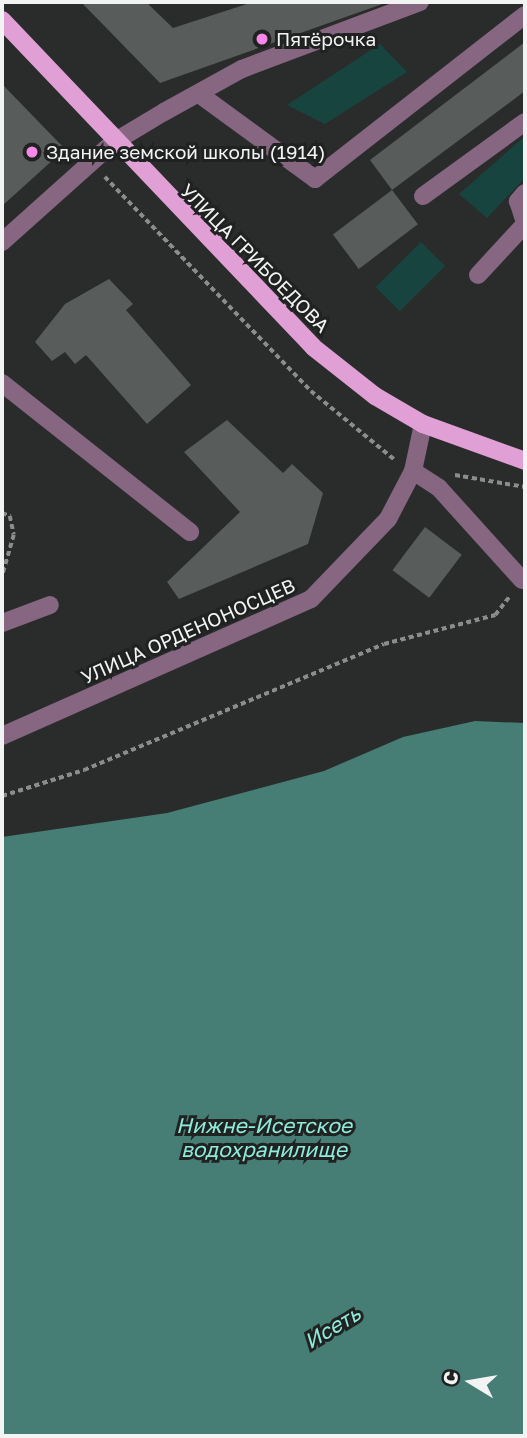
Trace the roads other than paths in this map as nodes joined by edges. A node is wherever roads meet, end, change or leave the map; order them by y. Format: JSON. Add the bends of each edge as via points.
{"nodes":[{"id":1,"x":420,"y":2,"type":"edge"},
{"id":2,"x":525,"y":15,"type":"edge"},
{"id":3,"x":2,"y":20,"type":"edge"},
{"id":4,"x":199,"y":94,"type":"junction"},
{"id":5,"x":525,"y":122,"type":"edge"},
{"id":6,"x":114,"y":142,"type":"junction"},
{"id":7,"x":525,"y":193,"type":"edge"},
{"id":8,"x":423,"y":196,"type":"dead end"},
{"id":9,"x":525,"y":223,"type":"edge"},
{"id":10,"x":2,"y":241,"type":"edge"},
{"id":11,"x":478,"y":275,"type":"dead end"},
{"id":12,"x":2,"y":383,"type":"edge"},
{"id":13,"x":423,"y":424,"type":"junction"},
{"id":14,"x":525,"y":461,"type":"edge"},
{"id":15,"x":413,"y":471,"type":"junction"},
{"id":16,"x":190,"y":532,"type":"dead end"},
{"id":17,"x":522,"y":580,"type":"road end"},
{"id":18,"x":50,"y":605,"type":"dead end"},
{"id":19,"x":2,"y":623,"type":"edge"},
{"id":20,"x":2,"y":736,"type":"edge"}],
"edges":[{"from":1,"to":4,"type":"street","via":[[242,69]]},
{"from":2,"to":4,"type":"street","via":[[315,179]]},
{"from":3,"to":6,"type":"main road","name":"УЛИЦА ГРИБОЕДОВА"},
{"from":4,"to":6,"type":"street"},
{"from":5,"to":8,"type":"street"},
{"from":6,"to":10,"type":"street"},
{"from":6,"to":13,"type":"main road","name":"УЛИЦА ГРИБОЕДОВА","via":[[313,347],[375,396]]},
{"from":7,"to":9,"type":"street","via":[[518,201]]},
{"from":9,"to":11,"type":"street"},
{"from":12,"to":16,"type":"street"},
{"from":13,"to":14,"type":"main road","name":"УЛИЦА ГРИБОЕДОВА"},
{"from":13,"to":15,"type":"street","name":"УЛИЦА ОРДЕНОНОСЦЕВ"},
{"from":15,"to":17,"type":"street","via":[[439,488]]},
{"from":15,"to":20,"type":"street","name":"УЛИЦА ОРДЕНОНОСЦЕВ","via":[[388,519],[312,599]]},
{"from":18,"to":19,"type":"street"}]}
